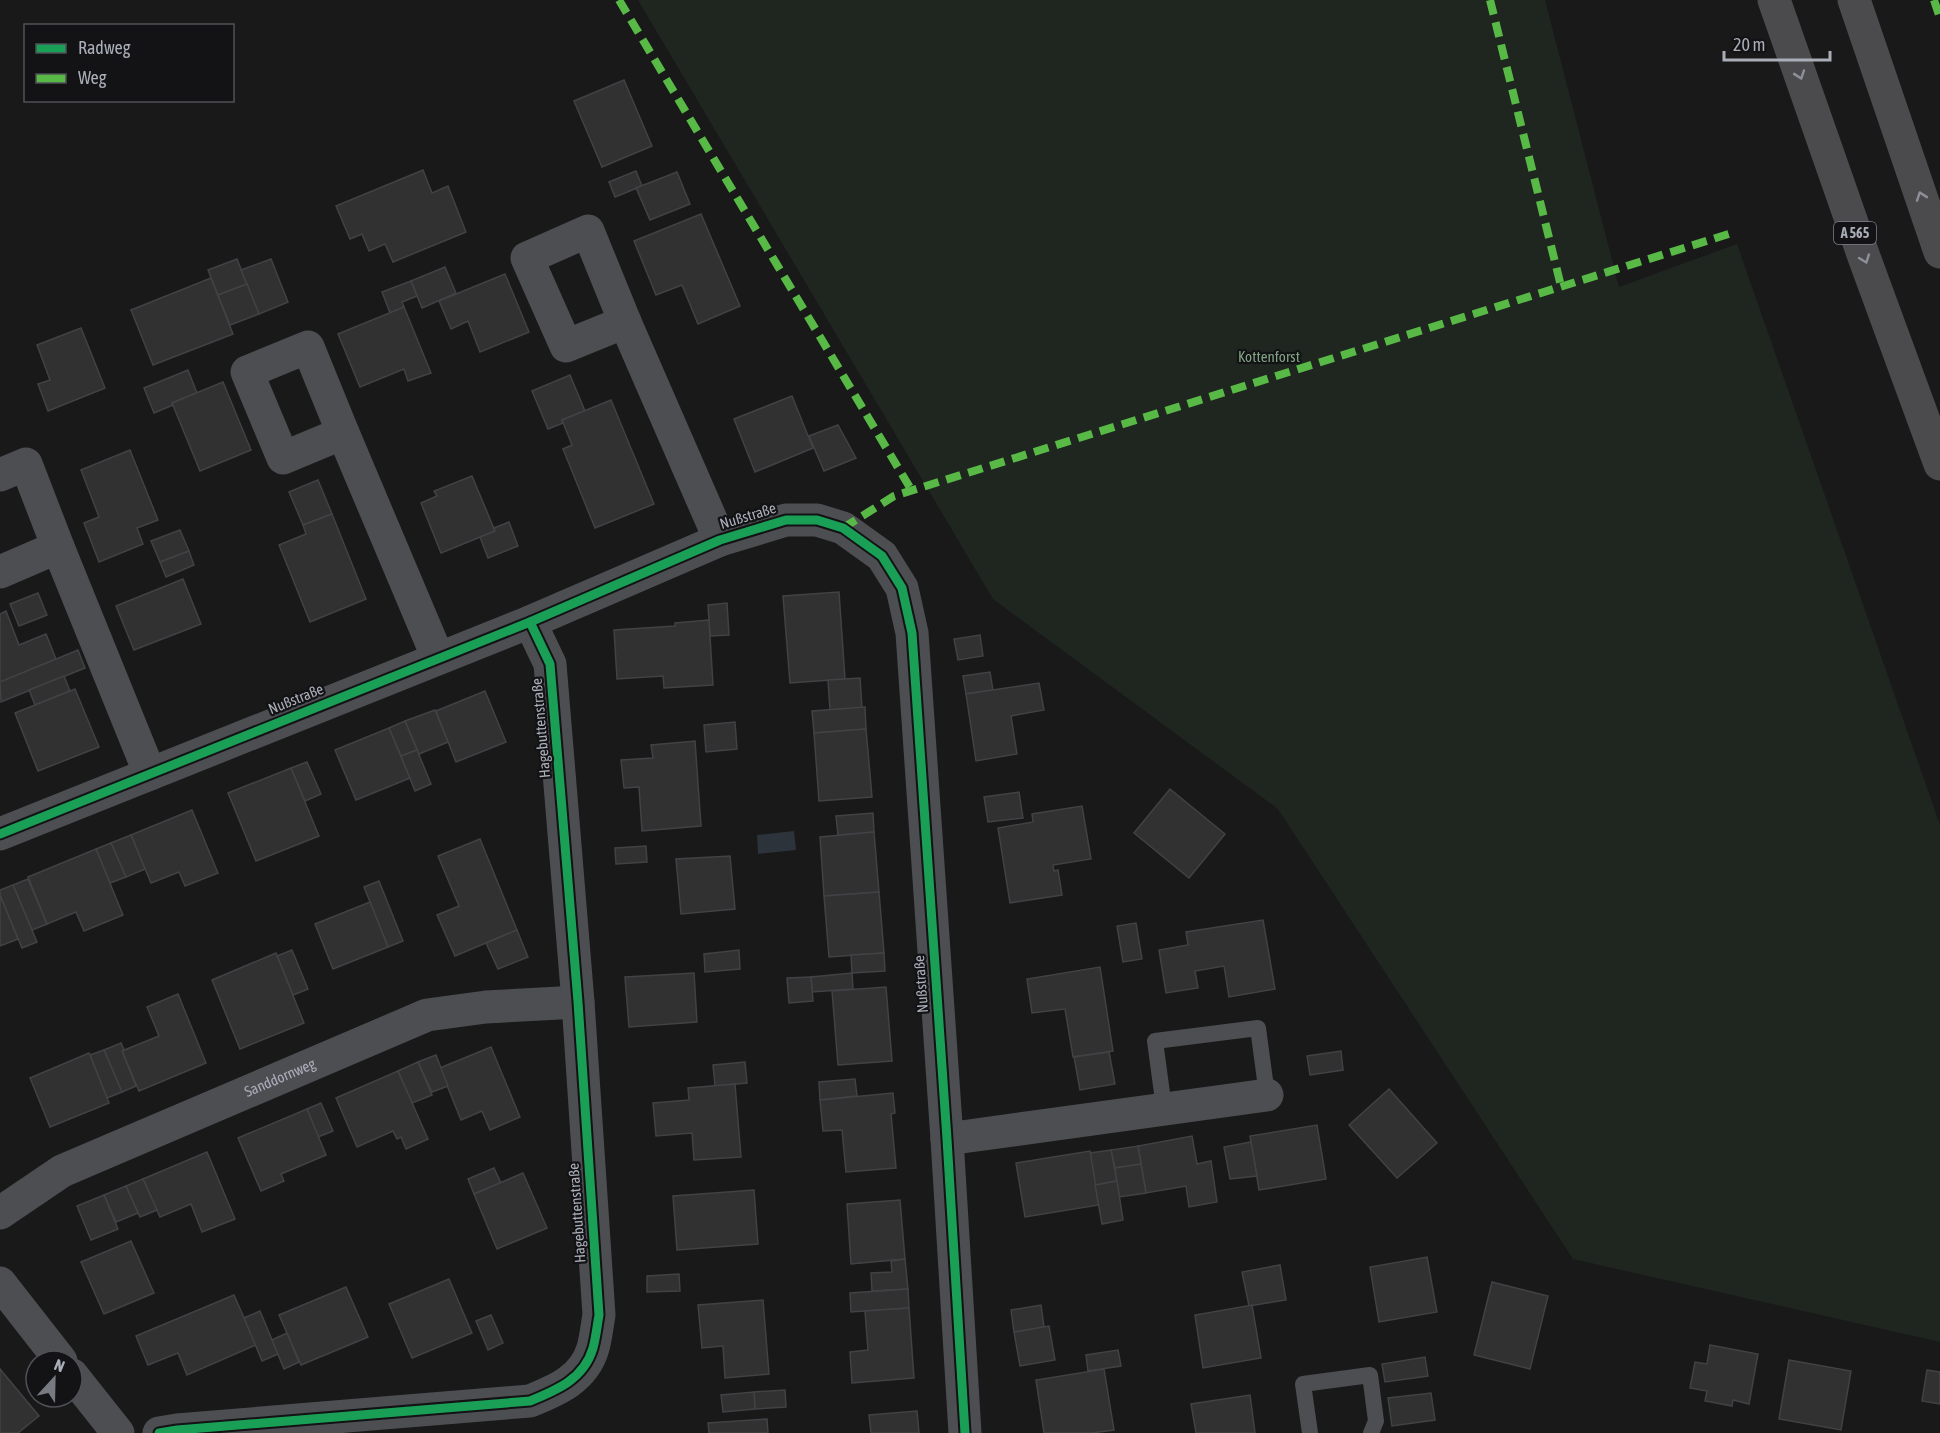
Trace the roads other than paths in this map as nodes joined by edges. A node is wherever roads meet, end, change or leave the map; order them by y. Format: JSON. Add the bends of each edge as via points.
{"nodes":[{"id":1,"x":1774,"y":0,"type":"edge"},
{"id":2,"x":1854,"y":0,"type":"edge"},
{"id":3,"x":1940,"y":252,"type":"edge"},
{"id":4,"x":625,"y":322,"type":"dead end"},
{"id":5,"x":343,"y":432,"type":"dead end"},
{"id":6,"x":1940,"y":464,"type":"edge"},
{"id":7,"x":0,"y":475,"type":"edge"},
{"id":8,"x":720,"y":540,"type":"junction"},
{"id":9,"x":58,"y":547,"type":"junction"},
{"id":10,"x":0,"y":572,"type":"edge"},
{"id":11,"x":530,"y":622,"type":"junction"},
{"id":12,"x":438,"y":658,"type":"junction"},
{"id":13,"x":150,"y":774,"type":"junction"},
{"id":14,"x":0,"y":834,"type":"edge"},
{"id":15,"x":578,"y":1002,"type":"junction"},
{"id":16,"x":1267,"y":1095,"type":"joint"},
{"id":17,"x":1164,"y":1108,"type":"junction"},
{"id":18,"x":947,"y":1139,"type":"junction"},
{"id":19,"x":0,"y":1213,"type":"edge"},
{"id":20,"x":0,"y":1283,"type":"edge"},
{"id":21,"x":52,"y":1349,"type":"edge"},
{"id":22,"x":84,"y":1390,"type":"edge"},
{"id":23,"x":118,"y":1433,"type":"edge"},
{"id":24,"x":159,"y":1433,"type":"edge"},
{"id":25,"x":965,"y":1433,"type":"edge"},
{"id":26,"x":1310,"y":1433,"type":"edge"},
{"id":27,"x":1371,"y":1433,"type":"edge"}],
"edges":[{"from":1,"to":6,"type":"highway","number":"A 565","one_way":true},
{"from":3,"to":2,"type":"highway","one_way":true},
{"from":4,"to":8,"type":"street","name":"Nußstraße"},
{"from":5,"to":12,"type":"street"},
{"from":7,"to":9,"type":"street","via":[[26,464]]},
{"from":8,"to":11,"type":"street","name":"Nußstraße"},
{"from":8,"to":18,"type":"street","name":"Nußstraße","via":[[786,520],[817,520],[843,528],[882,556],[902,588],[912,633]]},
{"from":9,"to":10,"type":"street"},
{"from":9,"to":13,"type":"street"},
{"from":11,"to":12,"type":"street","name":"Nußstraße"},
{"from":11,"to":15,"type":"street","name":"Hagebuttenstraße","via":[[550,664]]},
{"from":12,"to":13,"type":"street","name":"Nußstraße"},
{"from":13,"to":14,"type":"street","name":"Nußstraße"},
{"from":15,"to":19,"type":"street","name":"Sanddornweg","via":[[427,1015],[62,1171]]},
{"from":15,"to":24,"type":"street","name":"Hagebuttenstraße","via":[[600,1315],[593,1350],[579,1375],[530,1401]]},
{"from":16,"to":17,"type":"street"},
{"from":16,"to":17,"type":"lane","via":[[1258,1028],[1155,1041]]},
{"from":17,"to":18,"type":"street"},
{"from":18,"to":25,"type":"street","name":"Nußstraße"},
{"from":20,"to":21,"type":"street"},
{"from":22,"to":23,"type":"street"},
{"from":26,"to":27,"type":"lane","via":[[1304,1384],[1370,1375],[1376,1421]]}]}
